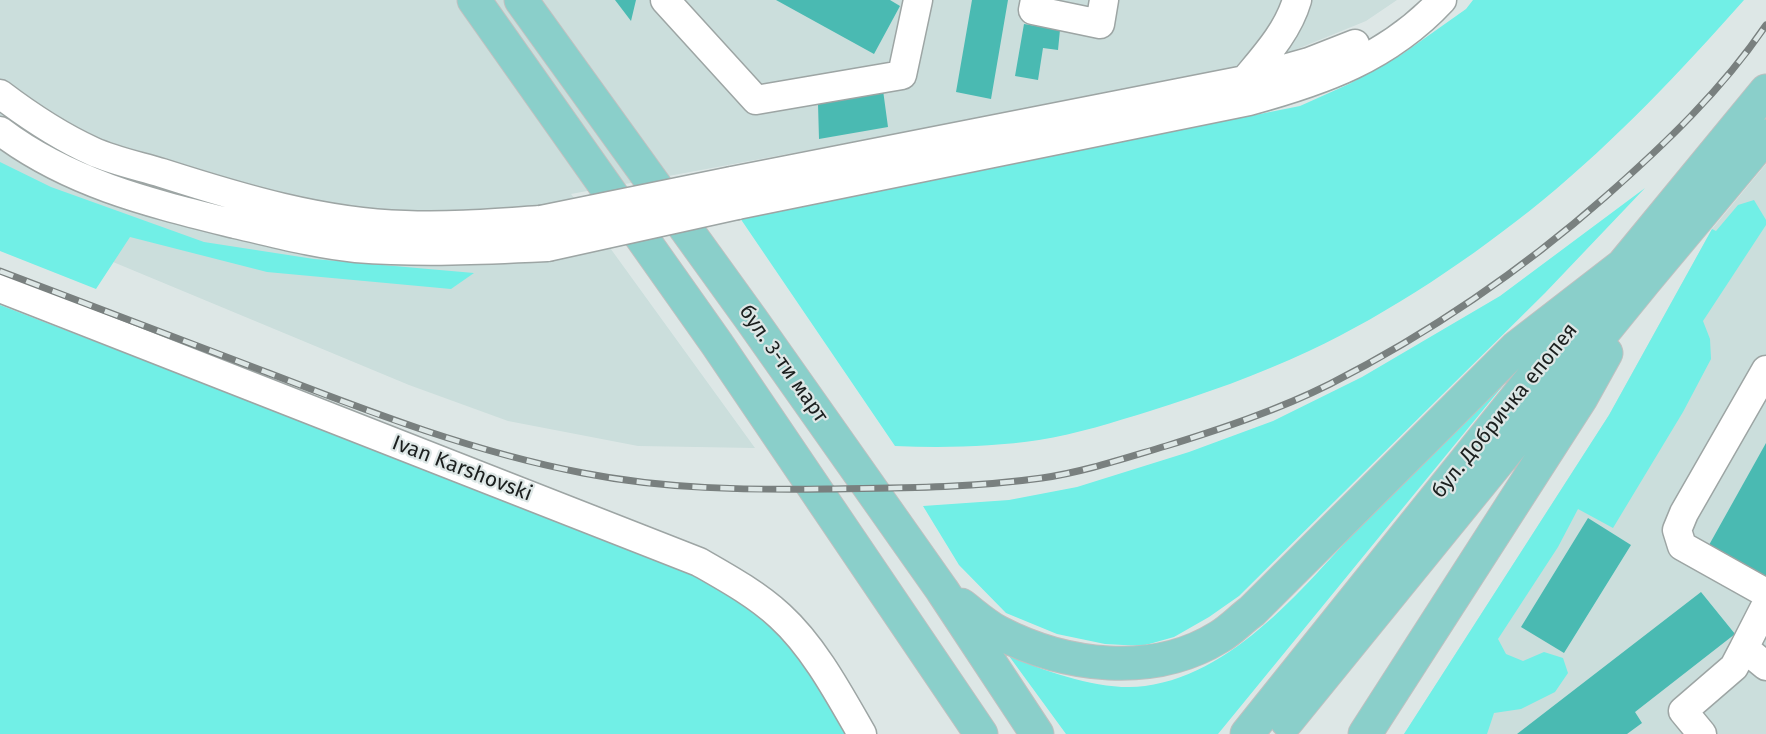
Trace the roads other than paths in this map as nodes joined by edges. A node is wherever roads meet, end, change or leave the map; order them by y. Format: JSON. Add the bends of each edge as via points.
{"nodes":[{"id":1,"x":474,"y":0,"type":"edge"},
{"id":2,"x":522,"y":0,"type":"edge"},
{"id":3,"x":665,"y":0,"type":"edge"},
{"id":4,"x":918,"y":0,"type":"edge"},
{"id":5,"x":1035,"y":0,"type":"edge"},
{"id":6,"x":1104,"y":0,"type":"edge"},
{"id":7,"x":1298,"y":0,"type":"edge"},
{"id":8,"x":1436,"y":0,"type":"edge"},
{"id":9,"x":1442,"y":0,"type":"edge"},
{"id":10,"x":1245,"y":80,"type":"junction"},
{"id":11,"x":1766,"y":91,"type":"edge"},
{"id":12,"x":0,"y":94,"type":"edge"},
{"id":13,"x":0,"y":131,"type":"edge"},
{"id":14,"x":1766,"y":136,"type":"edge"},
{"id":15,"x":735,"y":193,"type":"junction"},
{"id":16,"x":1634,"y":274,"type":"junction"},
{"id":17,"x":0,"y":288,"type":"edge"},
{"id":18,"x":1766,"y":370,"type":"edge"},
{"id":19,"x":942,"y":590,"type":"junction"},
{"id":20,"x":1766,"y":593,"type":"edge"},
{"id":21,"x":1766,"y":605,"type":"edge"},
{"id":22,"x":1744,"y":648,"type":"junction"},
{"id":23,"x":1766,"y":666,"type":"edge"},
{"id":24,"x":862,"y":734,"type":"edge"},
{"id":25,"x":981,"y":734,"type":"edge"},
{"id":26,"x":1037,"y":734,"type":"edge"},
{"id":27,"x":1247,"y":734,"type":"edge"},
{"id":28,"x":1276,"y":734,"type":"edge"},
{"id":29,"x":1365,"y":734,"type":"edge"},
{"id":30,"x":1702,"y":734,"type":"edge"}],
"edges":[{"from":1,"to":25,"type":"main road","name":"бул. 3-ти март","via":[[717,344]]},
{"from":2,"to":19,"type":"main road","name":"бул. 3-ти март"},
{"from":3,"to":4,"type":"street","via":[[756,100],[902,75]]},
{"from":5,"to":6,"type":"street","via":[[1033,10],[1100,24]]},
{"from":7,"to":10,"type":"street","via":[[1275,45]]},
{"from":8,"to":10,"type":"street","via":[[1344,50]]},
{"from":9,"to":15,"type":"street","via":[[1407,33],[1381,49],[1346,69],[1282,92]]},
{"from":10,"to":15,"type":"street"},
{"from":11,"to":16,"type":"main road","name":"бул. Добричка епопея"},
{"from":12,"to":15,"type":"street","bridge":true,"via":[[32,118],[94,152],[203,187],[307,213],[368,223],[541,220]]},
{"from":13,"to":15,"type":"street","bridge":true,"via":[[25,150],[83,179],[141,201],[302,240],[355,248],[547,247]]},
{"from":14,"to":16,"type":"main road","name":"бул. Добричка епопея"},
{"from":16,"to":19,"type":"main road","via":[[1517,347],[1252,611],[1220,637],[1182,654],[1144,662],[1096,662],[1051,654],[997,632]]},
{"from":16,"to":27,"type":"main road","name":"бул. Добричка епопея"},
{"from":16,"to":28,"type":"main road","name":"бул. Добричка епопея"},
{"from":16,"to":29,"type":"main road","via":[[1581,398]]},
{"from":17,"to":24,"type":"street","name":"Ivan Karshovski","via":[[699,562],[743,587],[781,617],[821,664]]},
{"from":18,"to":20,"type":"street","via":[[1677,530],[1682,546]]},
{"from":19,"to":26,"type":"main road","name":"бул. 3-ти март"},
{"from":21,"to":22,"type":"street"},
{"from":22,"to":23,"type":"street"},
{"from":22,"to":30,"type":"street","via":[[1734,667],[1683,711]]}]}
